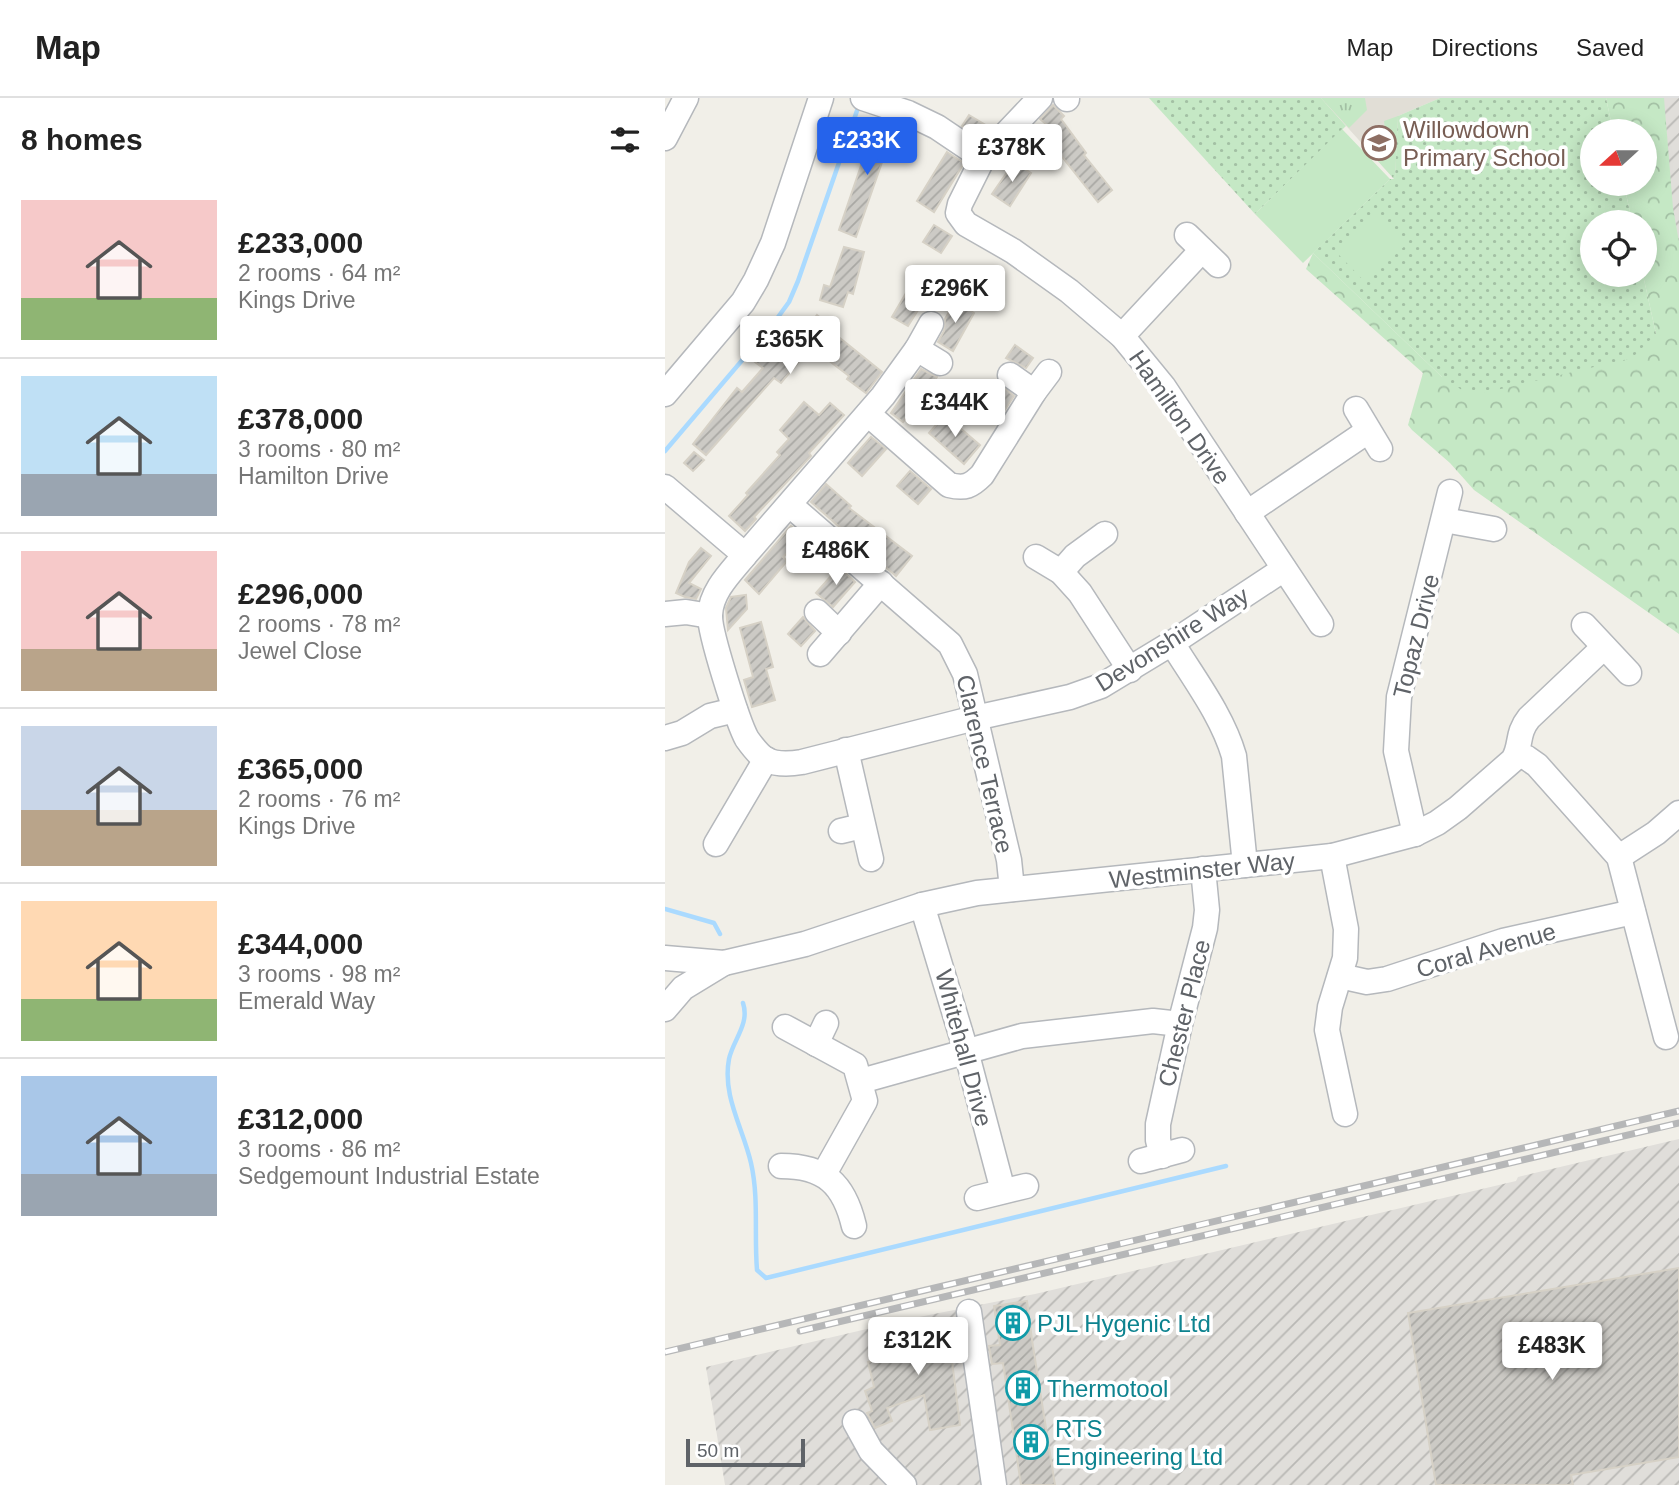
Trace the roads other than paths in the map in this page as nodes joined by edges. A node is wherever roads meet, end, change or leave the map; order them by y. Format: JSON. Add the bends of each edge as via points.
{"nodes":[{"id":1,"x":686,"y":98,"type":"edge"},
{"id":2,"x":821,"y":98,"type":"edge"},
{"id":3,"x":1040,"y":98,"type":"edge"},
{"id":4,"x":865,"y":99,"type":"edge"},
{"id":5,"x":665,"y":138,"type":"edge"},
{"id":6,"x":983,"y":158,"type":"junction"},
{"id":7,"x":1202,"y":250,"type":"dead end"},
{"id":8,"x":931,"y":324,"type":"dead end"},
{"id":9,"x":1122,"y":336,"type":"junction"},
{"id":10,"x":917,"y":349,"type":"junction"},
{"id":11,"x":940,"y":363,"type":"dead end"},
{"id":12,"x":1049,"y":372,"type":"dead end"},
{"id":13,"x":1010,"y":375,"type":"dead end"},
{"id":14,"x":670,"y":379,"type":"edge"},
{"id":15,"x":1034,"y":392,"type":"junction"},
{"id":16,"x":1356,"y":409,"type":"dead end"},
{"id":17,"x":868,"y":414,"type":"junction"},
{"id":18,"x":665,"y":487,"type":"edge"},
{"id":19,"x":1450,"y":492,"type":"dead end"},
{"id":20,"x":790,"y":505,"type":"junction"},
{"id":21,"x":1247,"y":513,"type":"junction"},
{"id":22,"x":1444,"y":520,"type":"junction"},
{"id":23,"x":1494,"y":530,"type":"dead end"},
{"id":24,"x":1105,"y":534,"type":"dead end"},
{"id":25,"x":745,"y":555,"type":"junction"},
{"id":26,"x":1036,"y":556,"type":"dead end"},
{"id":27,"x":1284,"y":569,"type":"junction"},
{"id":28,"x":1061,"y":572,"type":"junction"},
{"id":29,"x":881,"y":583,"type":"junction"},
{"id":30,"x":817,"y":612,"type":"dead end"},
{"id":31,"x":665,"y":614,"type":"edge"},
{"id":32,"x":710,"y":616,"type":"junction"},
{"id":33,"x":1321,"y":624,"type":"dead end"},
{"id":34,"x":1584,"y":625,"type":"dead end"},
{"id":35,"x":839,"y":633,"type":"junction"},
{"id":36,"x":1172,"y":643,"type":"junction"},
{"id":37,"x":1604,"y":647,"type":"junction"},
{"id":38,"x":820,"y":654,"type":"dead end"},
{"id":39,"x":1130,"y":670,"type":"junction"},
{"id":40,"x":1629,"y":673,"type":"dead end"},
{"id":41,"x":736,"y":710,"type":"junction"},
{"id":42,"x":975,"y":718,"type":"junction"},
{"id":43,"x":665,"y":738,"type":"edge"},
{"id":44,"x":846,"y":750,"type":"junction"},
{"id":45,"x":1517,"y":754,"type":"junction"},
{"id":46,"x":767,"y":760,"type":"junction"},
{"id":47,"x":1679,"y":813,"type":"edge"},
{"id":48,"x":730,"y":834,"type":"dead end"},
{"id":49,"x":1415,"y":834,"type":"junction"},
{"id":50,"x":1332,"y":856,"type":"junction"},
{"id":51,"x":1619,"y":857,"type":"junction"},
{"id":52,"x":871,"y":859,"type":"dead end"},
{"id":53,"x":1245,"y":865,"type":"junction"},
{"id":54,"x":1203,"y":869,"type":"junction"},
{"id":55,"x":1013,"y":889,"type":"junction"},
{"id":56,"x":922,"y":905,"type":"junction"},
{"id":57,"x":1633,"y":912,"type":"junction"},
{"id":58,"x":665,"y":958,"type":"edge"},
{"id":59,"x":724,"y":963,"type":"junction"},
{"id":60,"x":1340,"y":976,"type":"junction"},
{"id":61,"x":665,"y":1009,"type":"edge"},
{"id":62,"x":1180,"y":1024,"type":"junction"},
{"id":63,"x":785,"y":1027,"type":"dead end"},
{"id":64,"x":1665,"y":1037,"type":"dead end"},
{"id":65,"x":966,"y":1051,"type":"junction"},
{"id":66,"x":861,"y":1081,"type":"junction"},
{"id":67,"x":1345,"y":1114,"type":"dead end"},
{"id":68,"x":1162,"y":1155,"type":"dead end"},
{"id":69,"x":781,"y":1166,"type":"dead end"},
{"id":70,"x":824,"y":1174,"type":"junction"},
{"id":71,"x":977,"y":1198,"type":"dead end"},
{"id":72,"x":854,"y":1226,"type":"dead end"},
{"id":73,"x":969,"y":1312,"type":"dead end"},
{"id":74,"x":855,"y":1422,"type":"dead end"},
{"id":75,"x":904,"y":1485,"type":"edge"},
{"id":76,"x":994,"y":1485,"type":"edge"}],
"edges":[{"from":1,"to":5,"type":"street"},
{"from":2,"to":14,"type":"street","via":[[760,274],[743,302]]},
{"from":3,"to":6,"type":"street","name":"Hamilton Drive"},
{"from":4,"to":6,"type":"street","via":[[937,127]]},
{"from":6,"to":9,"type":"street","name":"Hamilton Drive","via":[[960,204],[958,213],[966,224],[1069,291]]},
{"from":7,"to":9,"type":"street"},
{"from":8,"to":10,"type":"street"},
{"from":9,"to":21,"type":"street","name":"Hamilton Drive","via":[[1163,386]]},
{"from":10,"to":11,"type":"street"},
{"from":10,"to":17,"type":"street"},
{"from":12,"to":15,"type":"street"},
{"from":13,"to":15,"type":"street"},
{"from":15,"to":17,"type":"street","via":[[982,475],[961,488],[949,485]]},
{"from":16,"to":21,"type":"street","via":[[1374,440]]},
{"from":17,"to":20,"type":"street"},
{"from":18,"to":25,"type":"street"},
{"from":19,"to":22,"type":"street","name":"Topaz Drive"},
{"from":20,"to":25,"type":"street"},
{"from":20,"to":29,"type":"street","name":"Clarence Terrace"},
{"from":21,"to":27,"type":"street","name":"Hamilton Drive"},
{"from":22,"to":23,"type":"street"},
{"from":22,"to":49,"type":"street","name":"Topaz Drive","via":[[1399,696],[1396,751]]},
{"from":24,"to":28,"type":"street"},
{"from":25,"to":32,"type":"street","via":[[723,582]]},
{"from":26,"to":28,"type":"street"},
{"from":27,"to":33,"type":"street","name":"Hamilton Drive"},
{"from":27,"to":36,"type":"street","name":"Devonshire Way"},
{"from":28,"to":39,"type":"street"},
{"from":29,"to":35,"type":"street"},
{"from":29,"to":42,"type":"street","name":"Clarence Terrace","via":[[950,644],[965,674]]},
{"from":30,"to":35,"type":"street"},
{"from":31,"to":32,"type":"street"},
{"from":32,"to":41,"type":"street"},
{"from":34,"to":37,"type":"street"},
{"from":35,"to":38,"type":"street"},
{"from":36,"to":39,"type":"street","name":"Devonshire Way"},
{"from":36,"to":53,"type":"street","via":[[1229,741]]},
{"from":37,"to":40,"type":"street"},
{"from":37,"to":45,"type":"street","via":[[1529,718],[1521,728]]},
{"from":39,"to":42,"type":"street","name":"Devonshire Way","via":[[1070,697]]},
{"from":41,"to":43,"type":"street","via":[[710,716]]},
{"from":41,"to":46,"type":"street","via":[[746,737]]},
{"from":42,"to":44,"type":"street","name":"Devonshire Way"},
{"from":42,"to":55,"type":"street","name":"Clarence Terrace"},
{"from":44,"to":46,"type":"street","name":"Devonshire Way","via":[[791,764]]},
{"from":44,"to":52,"type":"street","via":[[852,829]]},
{"from":45,"to":49,"type":"street","name":"Westminster Way","via":[[1458,808]]},
{"from":45,"to":51,"type":"street","via":[[1537,765]]},
{"from":46,"to":48,"type":"street"},
{"from":47,"to":51,"type":"street"},
{"from":49,"to":50,"type":"street","name":"Westminster Way"},
{"from":50,"to":53,"type":"street","name":"Westminster Way"},
{"from":50,"to":60,"type":"street","via":[[1346,929]]},
{"from":51,"to":57,"type":"street"},
{"from":53,"to":54,"type":"street","name":"Westminster Way"},
{"from":54,"to":55,"type":"street","name":"Westminster Way"},
{"from":54,"to":62,"type":"street","name":"Chester Place","via":[[1205,928]]},
{"from":55,"to":56,"type":"street","name":"Westminster Way"},
{"from":56,"to":59,"type":"street","name":"Westminster Way","via":[[805,944]]},
{"from":56,"to":65,"type":"street","name":"Whitehall Drive"},
{"from":57,"to":60,"type":"street","name":"Coral Avenue","via":[[1503,941],[1387,979],[1367,982]]},
{"from":57,"to":64,"type":"street"},
{"from":58,"to":59,"type":"street","name":"Westminster Way"},
{"from":59,"to":61,"type":"street","name":"Westminster Way","via":[[684,988]]},
{"from":60,"to":67,"type":"street","via":[[1327,1030]]},
{"from":62,"to":65,"type":"street","via":[[1153,1021],[1022,1036]]},
{"from":62,"to":68,"type":"street","name":"Chester Place","via":[[1158,1124]]},
{"from":63,"to":66,"type":"street","via":[[821,1033],[855,1065]]},
{"from":65,"to":66,"type":"street"},
{"from":65,"to":71,"type":"street","name":"Whitehall Drive","via":[[1014,1189]]},
{"from":66,"to":70,"type":"street","via":[[865,1101]]},
{"from":69,"to":70,"type":"street"},
{"from":70,"to":72,"type":"street","via":[[845,1198]]},
{"from":73,"to":76,"type":"street"},
{"from":74,"to":75,"type":"street","via":[[871,1451]]}]}
